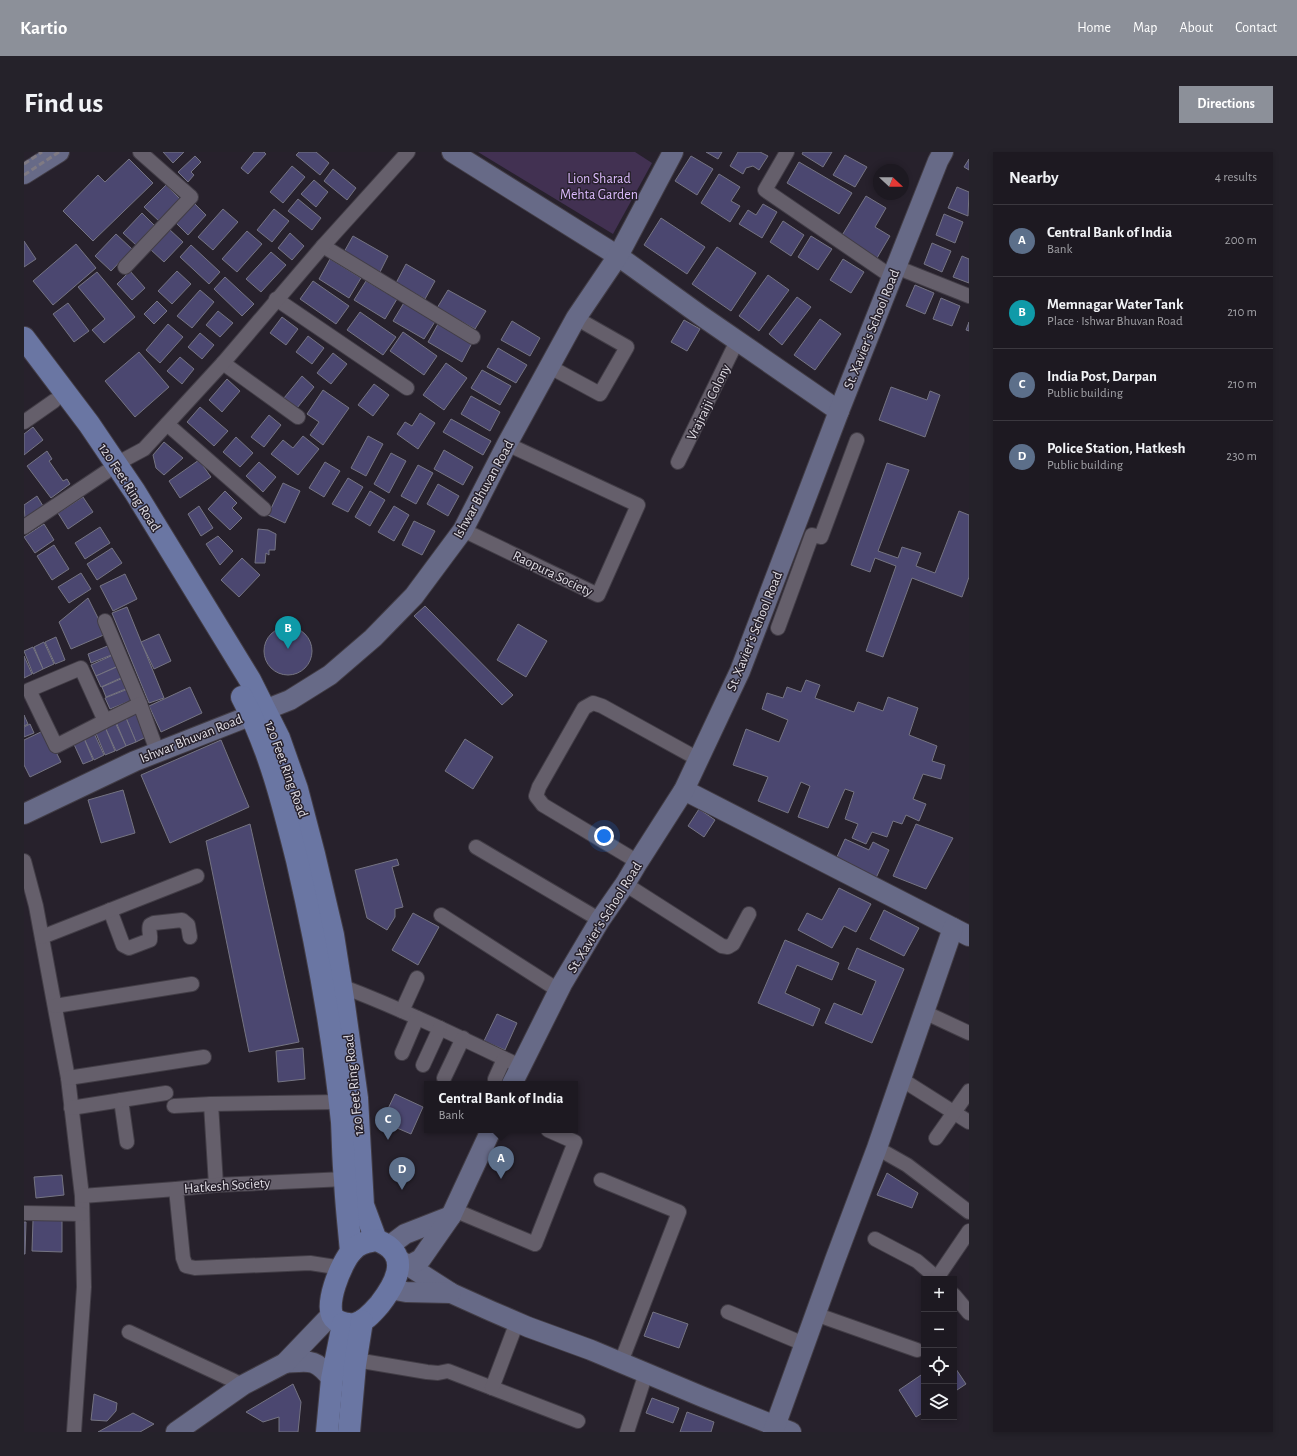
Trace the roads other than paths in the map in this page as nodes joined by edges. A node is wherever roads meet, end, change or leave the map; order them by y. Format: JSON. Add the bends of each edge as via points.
{"nodes":[{"id":1,"x":39,"y":152,"type":"edge"},
{"id":2,"x":59,"y":152,"type":"edge"},
{"id":3,"x":140,"y":152,"type":"edge"},
{"id":4,"x":408,"y":152,"type":"edge"},
{"id":5,"x":452,"y":152,"type":"edge"},
{"id":6,"x":673,"y":152,"type":"edge"},
{"id":7,"x":787,"y":152,"type":"edge"},
{"id":8,"x":943,"y":152,"type":"edge"},
{"id":9,"x":24,"y":161,"type":"edge"},
{"id":10,"x":24,"y":174,"type":"edge"},
{"id":11,"x":323,"y":246,"type":"junction"},
{"id":12,"x":618,"y":256,"type":"junction"},
{"id":13,"x":125,"y":267,"type":"dead end"},
{"id":14,"x":894,"y":272,"type":"junction"},
{"id":15,"x":969,"y":296,"type":"edge"},
{"id":16,"x":276,"y":299,"type":"junction"},
{"id":17,"x":576,"y":318,"type":"junction"},
{"id":18,"x":473,"y":337,"type":"dead end"},
{"id":19,"x":24,"y":338,"type":"edge"},
{"id":20,"x":738,"y":341,"type":"junction"},
{"id":21,"x":24,"y":361,"type":"edge"},
{"id":22,"x":223,"y":363,"type":"junction"},
{"id":23,"x":550,"y":367,"type":"junction"},
{"id":24,"x":407,"y":388,"type":"dead end"},
{"id":25,"x":54,"y":401,"type":"junction"},
{"id":26,"x":839,"y":411,"type":"junction"},
{"id":27,"x":298,"y":417,"type":"dead end"},
{"id":28,"x":24,"y":422,"type":"edge"},
{"id":29,"x":167,"y":424,"type":"junction"},
{"id":30,"x":857,"y":440,"type":"dead end"},
{"id":31,"x":507,"y":444,"type":"junction"},
{"id":32,"x":678,"y":462,"type":"dead end"},
{"id":33,"x":111,"y":468,"type":"junction"},
{"id":34,"x":264,"y":509,"type":"dead end"},
{"id":35,"x":24,"y":527,"type":"edge"},
{"id":36,"x":463,"y":530,"type":"junction"},
{"id":37,"x":105,"y":621,"type":"dead end"},
{"id":38,"x":778,"y":628,"type":"dead end"},
{"id":39,"x":140,"y":704,"type":"junction"},
{"id":40,"x":258,"y":712,"type":"junction"},
{"id":41,"x":106,"y":720,"type":"junction"},
{"id":42,"x":157,"y":752,"type":"junction"},
{"id":43,"x":698,"y":759,"type":"junction"},
{"id":44,"x":684,"y":790,"type":"junction"},
{"id":45,"x":24,"y":814,"type":"edge"},
{"id":46,"x":476,"y":847,"type":"dead end"},
{"id":47,"x":24,"y":861,"type":"edge"},
{"id":48,"x":638,"y":862,"type":"junction"},
{"id":49,"x":197,"y":876,"type":"dead end"},
{"id":50,"x":625,"y":884,"type":"junction"},
{"id":51,"x":110,"y":910,"type":"junction"},
{"id":52,"x":750,"y":914,"type":"dead end"},
{"id":53,"x":441,"y":915,"type":"dead end"},
{"id":54,"x":600,"y":920,"type":"junction"},
{"id":55,"x":961,"y":932,"type":"edge"},
{"id":56,"x":42,"y":937,"type":"junction"},
{"id":57,"x":190,"y":937,"type":"dead end"},
{"id":58,"x":417,"y":978,"type":"dead end"},
{"id":59,"x":192,"y":984,"type":"dead end"},
{"id":60,"x":341,"y":986,"type":"junction"},
{"id":61,"x":558,"y":990,"type":"junction"},
{"id":62,"x":55,"y":1006,"type":"junction"},
{"id":63,"x":402,"y":1011,"type":"junction"},
{"id":64,"x":924,"y":1012,"type":"junction"},
{"id":65,"x":417,"y":1018,"type":"junction"},
{"id":66,"x":440,"y":1028,"type":"junction"},
{"id":67,"x":969,"y":1033,"type":"edge"},
{"id":68,"x":463,"y":1038,"type":"junction"},
{"id":69,"x":402,"y":1053,"type":"dead end"},
{"id":70,"x":204,"y":1057,"type":"dead end"},
{"id":71,"x":512,"y":1062,"type":"junction"},
{"id":72,"x":423,"y":1065,"type":"dead end"},
{"id":73,"x":68,"y":1078,"type":"junction"},
{"id":74,"x":444,"y":1078,"type":"dead end"},
{"id":75,"x":901,"y":1079,"type":"junction"},
{"id":76,"x":503,"y":1081,"type":"edge"},
{"id":77,"x":969,"y":1091,"type":"edge"},
{"id":78,"x":166,"y":1093,"type":"dead end"},
{"id":79,"x":121,"y":1100,"type":"junction"},
{"id":80,"x":339,"y":1102,"type":"junction"},
{"id":81,"x":210,"y":1104,"type":"junction"},
{"id":82,"x":174,"y":1106,"type":"dead end"},
{"id":83,"x":71,"y":1108,"type":"junction"},
{"id":84,"x":954,"y":1112,"type":"junction"},
{"id":85,"x":969,"y":1122,"type":"edge"},
{"id":86,"x":490,"y":1133,"type":"edge"},
{"id":87,"x":555,"y":1133,"type":"edge"},
{"id":88,"x":936,"y":1138,"type":"dead end"},
{"id":89,"x":127,"y":1142,"type":"dead end"},
{"id":90,"x":877,"y":1148,"type":"junction"},
{"id":91,"x":345,"y":1179,"type":"junction"},
{"id":92,"x":601,"y":1180,"type":"dead end"},
{"id":93,"x":216,"y":1185,"type":"junction"},
{"id":94,"x":176,"y":1189,"type":"junction"},
{"id":95,"x":82,"y":1196,"type":"junction"},
{"id":96,"x":969,"y":1211,"type":"edge"},
{"id":97,"x":24,"y":1213,"type":"edge"},
{"id":98,"x":452,"y":1213,"type":"junction"},
{"id":99,"x":82,"y":1214,"type":"junction"},
{"id":100,"x":969,"y":1231,"type":"edge"},
{"id":101,"x":875,"y":1239,"type":"dead end"},
{"id":102,"x":391,"y":1245,"type":"junction"},
{"id":103,"x":346,"y":1260,"type":"junction"},
{"id":104,"x":934,"y":1276,"type":"edge"},
{"id":105,"x":940,"y":1276,"type":"edge"},
{"id":106,"x":390,"y":1289,"type":"junction"},
{"id":107,"x":450,"y":1293,"type":"junction"},
{"id":108,"x":957,"y":1299,"type":"edge"},
{"id":109,"x":728,"y":1312,"type":"dead end"},
{"id":110,"x":969,"y":1313,"type":"edge"},
{"id":111,"x":342,"y":1314,"type":"junction"},
{"id":112,"x":815,"y":1314,"type":"junction"},
{"id":113,"x":517,"y":1322,"type":"junction"},
{"id":114,"x":129,"y":1332,"type":"dead end"},
{"id":115,"x":804,"y":1344,"type":"junction"},
{"id":116,"x":917,"y":1350,"type":"dead end"},
{"id":117,"x":356,"y":1360,"type":"junction"},
{"id":118,"x":621,"y":1362,"type":"junction"},
{"id":119,"x":285,"y":1363,"type":"junction"},
{"id":120,"x":646,"y":1373,"type":"junction"},
{"id":121,"x":332,"y":1379,"type":"junction"},
{"id":122,"x":248,"y":1382,"type":"junction"},
{"id":123,"x":492,"y":1388,"type":"junction"},
{"id":124,"x":578,"y":1422,"type":"dead end"},
{"id":125,"x":780,"y":1430,"type":"edge"},
{"id":126,"x":74,"y":1432,"type":"edge"},
{"id":127,"x":176,"y":1432,"type":"edge"},
{"id":128,"x":327,"y":1432,"type":"edge"},
{"id":129,"x":349,"y":1432,"type":"edge"},
{"id":130,"x":627,"y":1432,"type":"edge"}],
"edges":[{"from":1,"to":9,"type":"street"},
{"from":2,"to":10,"type":"street"},
{"from":3,"to":13,"type":"street","via":[[191,197]]},
{"from":4,"to":11,"type":"street"},
{"from":5,"to":12,"type":"street"},
{"from":6,"to":12,"type":"street","name":"Ishwar Bhuvan Road"},
{"from":7,"to":14,"type":"street","via":[[764,190]]},
{"from":8,"to":14,"type":"street","name":"St. Xavier's School Road"},
{"from":11,"to":16,"type":"street"},
{"from":11,"to":18,"type":"street"},
{"from":12,"to":17,"type":"street","name":"Ishwar Bhuvan Road"},
{"from":12,"to":20,"type":"street"},
{"from":14,"to":15,"type":"street"},
{"from":14,"to":26,"type":"street","name":"St. Xavier's School Road"},
{"from":16,"to":22,"type":"street"},
{"from":16,"to":24,"type":"street"},
{"from":17,"to":23,"type":"street","name":"Ishwar Bhuvan Road"},
{"from":17,"to":23,"type":"street","via":[[626,347],[600,394]]},
{"from":19,"to":33,"type":"main road","name":"120 Feet Ring Road","via":[[89,424]]},
{"from":20,"to":26,"type":"street"},
{"from":20,"to":32,"type":"street","name":"Vrajraiji Colony"},
{"from":21,"to":25,"type":"main road","name":"120 Feet Ring Road"},
{"from":22,"to":27,"type":"street"},
{"from":22,"to":29,"type":"street"},
{"from":23,"to":31,"type":"street","name":"Ishwar Bhuvan Road"},
{"from":25,"to":28,"type":"street"},
{"from":25,"to":33,"type":"main road","name":"120 Feet Ring Road"},
{"from":26,"to":43,"type":"street","name":"St. Xavier's School Road","via":[[740,671]]},
{"from":29,"to":33,"type":"street","via":[[144,449]]},
{"from":29,"to":34,"type":"street"},
{"from":30,"to":38,"type":"street","via":[[821,537],[812,535]]},
{"from":31,"to":36,"type":"street","name":"Ishwar Bhuvan Road"},
{"from":31,"to":36,"type":"street","name":"Raopura Society","via":[[638,504],[598,596]]},
{"from":33,"to":35,"type":"street"},
{"from":33,"to":40,"type":"main road","name":"120 Feet Ring Road","via":[[121,494],[224,663]]},
{"from":36,"to":40,"type":"street","name":"Ishwar Bhuvan Road","via":[[414,596],[374,638],[330,675],[290,700]]},
{"from":37,"to":39,"type":"street"},
{"from":39,"to":41,"type":"street"},
{"from":39,"to":42,"type":"street"},
{"from":40,"to":42,"type":"street","name":"Ishwar Bhuvan Road"},
{"from":40,"to":60,"type":"main road","name":"120 Feet Ring Road","via":[[279,738],[297,789],[333,935]]},
{"from":40,"to":80,"type":"main road","name":"120 Feet Ring Road","via":[[307,903],[325,995]]},
{"from":41,"to":41,"type":"street","via":[[56,746],[29,690],[81,668]]},
{"from":42,"to":45,"type":"street","name":"Ishwar Bhuvan Road"},
{"from":43,"to":44,"type":"street","name":"St. Xavier's School Road"},
{"from":43,"to":48,"type":"street","via":[[602,706],[593,703],[584,708],[538,787],[536,796],[543,805]]},
{"from":44,"to":48,"type":"street","name":"St. Xavier's School Road"},
{"from":44,"to":55,"type":"street"},
{"from":46,"to":54,"type":"street"},
{"from":47,"to":56,"type":"street"},
{"from":48,"to":50,"type":"street","name":"St. Xavier's School Road"},
{"from":49,"to":51,"type":"street"},
{"from":50,"to":52,"type":"street","via":[[722,946],[728,947],[733,944]]},
{"from":50,"to":54,"type":"street","name":"St. Xavier's School Road"},
{"from":51,"to":56,"type":"street"},
{"from":51,"to":57,"type":"street","via":[[126,947],[150,940],[149,929],[150,925],[154,924],[182,920],[188,925]]},
{"from":53,"to":61,"type":"street"},
{"from":54,"to":61,"type":"street","name":"St. Xavier's School Road"},
{"from":55,"to":64,"type":"street"},
{"from":56,"to":62,"type":"street"},
{"from":58,"to":63,"type":"street"},
{"from":59,"to":62,"type":"street"},
{"from":60,"to":63,"type":"street"},
{"from":60,"to":102,"type":"main road","name":"120 Feet Ring Road","via":[[357,1098],[363,1205]]},
{"from":61,"to":71,"type":"street","name":"St. Xavier's School Road"},
{"from":62,"to":73,"type":"street"},
{"from":63,"to":65,"type":"street"},
{"from":64,"to":67,"type":"street"},
{"from":64,"to":75,"type":"street"},
{"from":65,"to":66,"type":"street"},
{"from":65,"to":69,"type":"street"},
{"from":66,"to":68,"type":"street"},
{"from":66,"to":72,"type":"street"},
{"from":68,"to":71,"type":"street"},
{"from":68,"to":74,"type":"street"},
{"from":70,"to":73,"type":"street"},
{"from":71,"to":76,"type":"street","name":"St. Xavier's School Road"},
{"from":73,"to":83,"type":"street"},
{"from":75,"to":84,"type":"street"},
{"from":75,"to":90,"type":"street"},
{"from":77,"to":84,"type":"street"},
{"from":78,"to":79,"type":"street"},
{"from":79,"to":83,"type":"street"},
{"from":79,"to":89,"type":"street"},
{"from":80,"to":81,"type":"street"},
{"from":80,"to":91,"type":"main road","name":"120 Feet Ring Road"},
{"from":81,"to":82,"type":"street"},
{"from":81,"to":93,"type":"street"},
{"from":83,"to":95,"type":"street"},
{"from":84,"to":85,"type":"street"},
{"from":84,"to":88,"type":"street"},
{"from":86,"to":98,"type":"street"},
{"from":87,"to":98,"type":"street","via":[[575,1142],[535,1244]]},
{"from":90,"to":96,"type":"street","via":[[906,1165]]},
{"from":90,"to":112,"type":"street"},
{"from":91,"to":93,"type":"street","name":"Hatkesh Society"},
{"from":91,"to":103,"type":"main road","name":"120 Feet Ring Road"},
{"from":92,"to":118,"type":"street","via":[[678,1212]]},
{"from":93,"to":94,"type":"street","name":"Hatkesh Society"},
{"from":94,"to":95,"type":"street"},
{"from":94,"to":103,"type":"street","name":"Hatkesh Society","via":[[186,1266],[195,1268]]},
{"from":95,"to":99,"type":"street"},
{"from":97,"to":99,"type":"street"},
{"from":98,"to":102,"type":"street"},
{"from":98,"to":102,"type":"street","via":[[421,1259]]},
{"from":99,"to":126,"type":"street","via":[[84,1286]]},
{"from":100,"to":105,"type":"street"},
{"from":101,"to":104,"type":"street","via":[[917,1261]]},
{"from":102,"to":103,"type":"main road","via":[[365,1242],[357,1246]]},
{"from":102,"to":106,"type":"main road","via":[[398,1269]]},
{"from":102,"to":107,"type":"street"},
{"from":103,"to":111,"type":"main road"},
{"from":106,"to":107,"type":"street"},
{"from":106,"to":111,"type":"main road","via":[[373,1312]]},
{"from":107,"to":113,"type":"street"},
{"from":108,"to":110,"type":"street"},
{"from":109,"to":115,"type":"street"},
{"from":111,"to":117,"type":"main road"},
{"from":111,"to":119,"type":"street"},
{"from":111,"to":121,"type":"main road"},
{"from":111,"to":122,"type":"street"},
{"from":112,"to":115,"type":"street"},
{"from":112,"to":116,"type":"street"},
{"from":113,"to":118,"type":"street"},
{"from":113,"to":123,"type":"street"},
{"from":114,"to":122,"type":"street"},
{"from":115,"to":125,"type":"street"},
{"from":117,"to":123,"type":"street","via":[[427,1372],[448,1371]]},
{"from":117,"to":129,"type":"main road"},
{"from":118,"to":120,"type":"street"},
{"from":119,"to":121,"type":"street","via":[[315,1363]]},
{"from":119,"to":122,"type":"street"},
{"from":120,"to":125,"type":"street"},
{"from":120,"to":130,"type":"street"},
{"from":121,"to":128,"type":"main road"},
{"from":122,"to":127,"type":"street"},
{"from":123,"to":124,"type":"street"}]}
